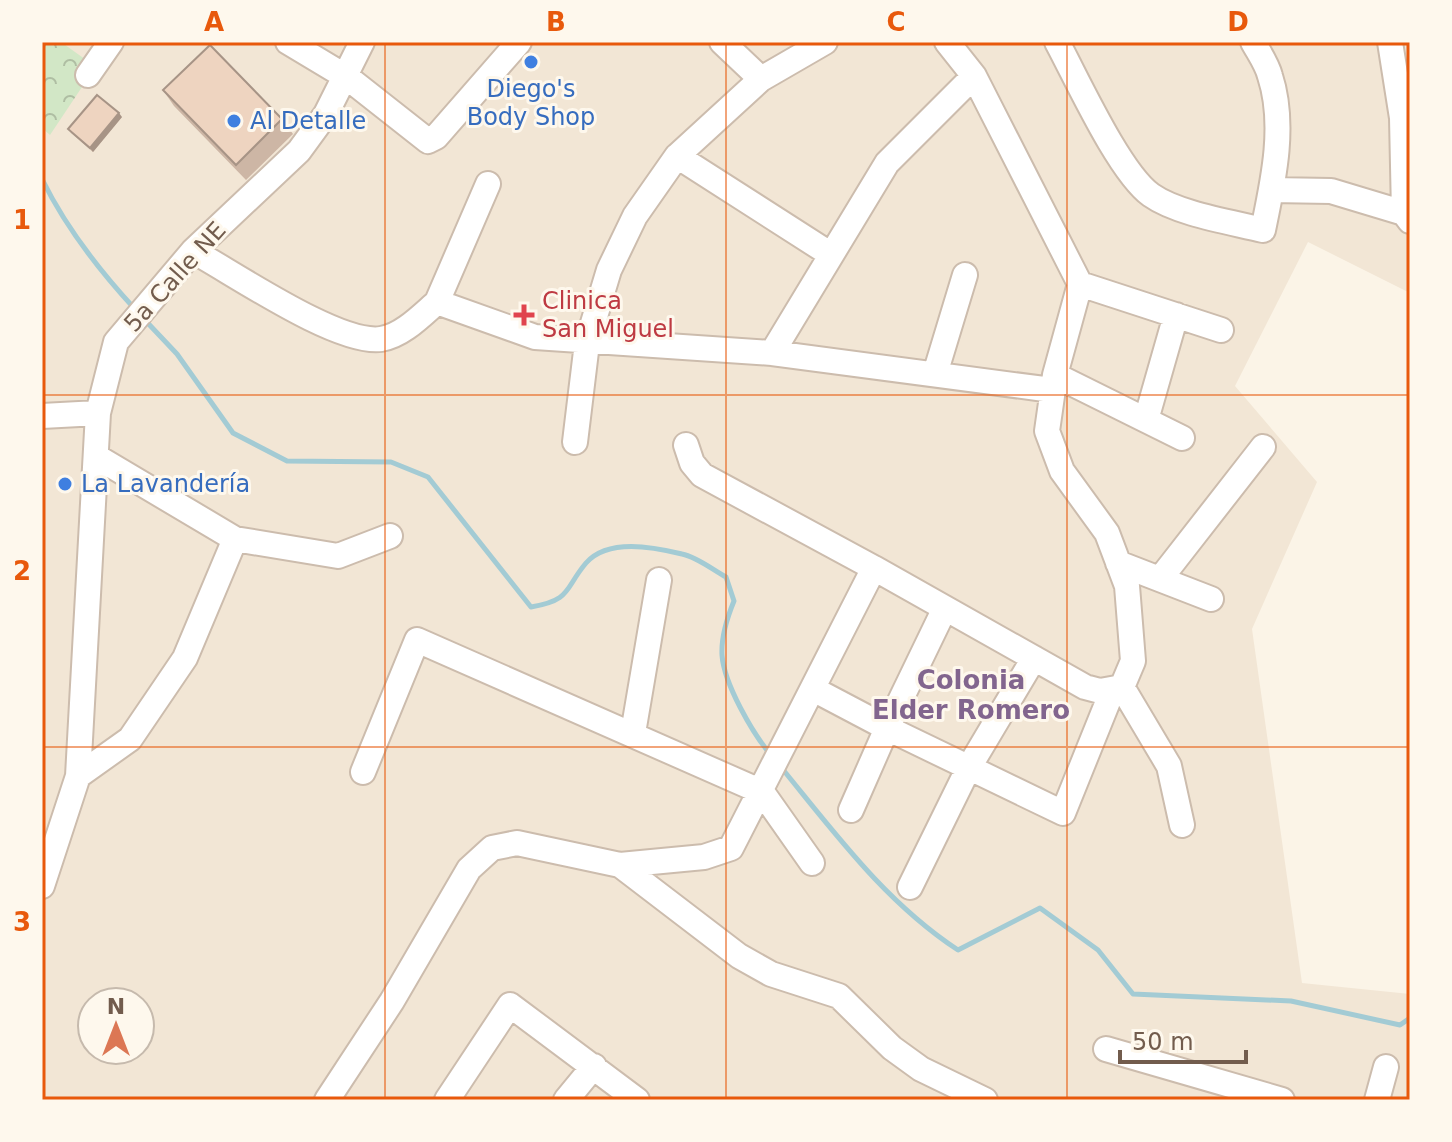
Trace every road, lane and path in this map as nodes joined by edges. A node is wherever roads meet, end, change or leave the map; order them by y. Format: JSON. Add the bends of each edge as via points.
{"nodes":[{"id":1,"x":111,"y":42,"type":"edge"},
{"id":2,"x":288,"y":42,"type":"edge"},
{"id":3,"x":362,"y":42,"type":"edge"},
{"id":4,"x":519,"y":42,"type":"edge"},
{"id":5,"x":722,"y":42,"type":"edge"},
{"id":6,"x":825,"y":42,"type":"edge"},
{"id":7,"x":947,"y":42,"type":"edge"},
{"id":8,"x":1057,"y":42,"type":"edge"},
{"id":9,"x":1253,"y":42,"type":"edge"},
{"id":10,"x":1390,"y":42,"type":"edge"},
{"id":11,"x":88,"y":75,"type":"dead end"},
{"id":12,"x":974,"y":76,"type":"junction"},
{"id":13,"x":348,"y":78,"type":"junction"},
{"id":14,"x":761,"y":79,"type":"junction"},
{"id":15,"x":677,"y":156,"type":"junction"},
{"id":16,"x":488,"y":184,"type":"dead end"},
{"id":17,"x":1271,"y":190,"type":"junction"},
{"id":18,"x":1407,"y":217,"type":"edge"},
{"id":19,"x":193,"y":251,"type":"junction"},
{"id":20,"x":830,"y":254,"type":"junction"},
{"id":21,"x":965,"y":275,"type":"dead end"},
{"id":22,"x":1080,"y":284,"type":"junction"},
{"id":23,"x":437,"y":302,"type":"junction"},
{"id":24,"x":1176,"y":315,"type":"junction"},
{"id":25,"x":1221,"y":330,"type":"dead end"},
{"id":26,"x":587,"y":343,"type":"junction"},
{"id":27,"x":772,"y":353,"type":"junction"},
{"id":28,"x":935,"y":374,"type":"junction"},
{"id":29,"x":1054,"y":382,"type":"junction"},
{"id":30,"x":98,"y":413,"type":"junction"},
{"id":31,"x":42,"y":416,"type":"edge"},
{"id":32,"x":1146,"y":420,"type":"junction"},
{"id":33,"x":1182,"y":438,"type":"dead end"},
{"id":34,"x":575,"y":442,"type":"dead end"},
{"id":35,"x":686,"y":445,"type":"dead end"},
{"id":36,"x":1263,"y":447,"type":"dead end"},
{"id":37,"x":97,"y":457,"type":"junction"},
{"id":38,"x":390,"y":536,"type":"dead end"},
{"id":39,"x":235,"y":539,"type":"junction"},
{"id":40,"x":1118,"y":563,"type":"junction"},
{"id":41,"x":874,"y":568,"type":"junction"},
{"id":42,"x":1160,"y":579,"type":"junction"},
{"id":43,"x":659,"y":580,"type":"dead end"},
{"id":44,"x":1211,"y":599,"type":"dead end"},
{"id":45,"x":945,"y":608,"type":"junction"},
{"id":46,"x":1034,"y":658,"type":"junction"},
{"id":47,"x":1118,"y":688,"type":"junction"},
{"id":48,"x":813,"y":689,"type":"junction"},
{"id":49,"x":887,"y":728,"type":"junction"},
{"id":50,"x":633,"y":733,"type":"junction"},
{"id":51,"x":968,"y":769,"type":"junction"},
{"id":52,"x":363,"y":772,"type":"dead end"},
{"id":53,"x":78,"y":776,"type":"junction"},
{"id":54,"x":766,"y":782,"type":"junction"},
{"id":55,"x":851,"y":810,"type":"dead end"},
{"id":56,"x":1182,"y":825,"type":"dead end"},
{"id":57,"x":812,"y":863,"type":"dead end"},
{"id":58,"x":620,"y":865,"type":"junction"},
{"id":59,"x":42,"y":886,"type":"edge"},
{"id":60,"x":910,"y":887,"type":"dead end"},
{"id":61,"x":1106,"y":1049,"type":"dead end"},
{"id":62,"x":594,"y":1066,"type":"junction"},
{"id":63,"x":1386,"y":1067,"type":"dead end"},
{"id":64,"x":449,"y":1099,"type":"edge"},
{"id":65,"x":327,"y":1100,"type":"edge"},
{"id":66,"x":566,"y":1100,"type":"edge"},
{"id":67,"x":637,"y":1100,"type":"edge"},
{"id":68,"x":985,"y":1100,"type":"edge"},
{"id":69,"x":1282,"y":1100,"type":"edge"},
{"id":70,"x":1377,"y":1100,"type":"edge"}],
"edges":[{"from":1,"to":11,"type":"street"},
{"from":2,"to":13,"type":"street"},
{"from":3,"to":13,"type":"street","name":"5a Calle NE"},
{"from":4,"to":13,"type":"street","via":[[428,141]]},
{"from":5,"to":14,"type":"street"},
{"from":6,"to":14,"type":"street"},
{"from":7,"to":12,"type":"street"},
{"from":8,"to":17,"type":"street","via":[[1125,165],[1151,195],[1263,230]]},
{"from":9,"to":17,"type":"street","via":[[1270,76],[1275,108]]},
{"from":10,"to":18,"type":"street","via":[[1402,118]]},
{"from":12,"to":20,"type":"street","via":[[887,163]]},
{"from":12,"to":22,"type":"street"},
{"from":13,"to":19,"type":"street","name":"5a Calle NE","via":[[299,151]]},
{"from":14,"to":15,"type":"street"},
{"from":15,"to":20,"type":"street"},
{"from":15,"to":26,"type":"street","via":[[635,216],[609,270]]},
{"from":16,"to":23,"type":"street"},
{"from":17,"to":18,"type":"street","via":[[1331,191]]},
{"from":19,"to":23,"type":"street","via":[[336,331],[363,339],[384,339]]},
{"from":19,"to":30,"type":"street","name":"5a Calle NE","via":[[116,342]]},
{"from":20,"to":27,"type":"street"},
{"from":21,"to":28,"type":"street"},
{"from":22,"to":24,"type":"street"},
{"from":22,"to":29,"type":"street"},
{"from":23,"to":26,"type":"street","via":[[535,337]]},
{"from":24,"to":25,"type":"street"},
{"from":24,"to":32,"type":"street"},
{"from":26,"to":27,"type":"street"},
{"from":26,"to":34,"type":"street"},
{"from":27,"to":28,"type":"street"},
{"from":28,"to":29,"type":"street"},
{"from":29,"to":32,"type":"street"},
{"from":29,"to":40,"type":"street","via":[[1047,431],[1062,471],[1107,533]]},
{"from":30,"to":31,"type":"street"},
{"from":30,"to":37,"type":"street","name":"5a Calle NE"},
{"from":32,"to":33,"type":"street"},
{"from":35,"to":41,"type":"street","via":[[702,475]]},
{"from":36,"to":42,"type":"street"},
{"from":37,"to":39,"type":"street"},
{"from":37,"to":53,"type":"street","name":"5a Calle NE"},
{"from":38,"to":39,"type":"street","via":[[338,556]]},
{"from":39,"to":53,"type":"street","via":[[185,658],[130,739]]},
{"from":40,"to":42,"type":"street"},
{"from":40,"to":47,"type":"street","via":[[1127,586],[1133,661]]},
{"from":41,"to":45,"type":"street"},
{"from":41,"to":48,"type":"street"},
{"from":42,"to":44,"type":"street"},
{"from":43,"to":50,"type":"street"},
{"from":45,"to":46,"type":"street"},
{"from":45,"to":49,"type":"street"},
{"from":46,"to":47,"type":"street","via":[[1085,687]]},
{"from":46,"to":51,"type":"street"},
{"from":47,"to":51,"type":"street","via":[[1063,813]]},
{"from":47,"to":56,"type":"street","via":[[1169,766]]},
{"from":48,"to":49,"type":"street"},
{"from":48,"to":54,"type":"street"},
{"from":49,"to":51,"type":"street"},
{"from":49,"to":55,"type":"street"},
{"from":50,"to":52,"type":"street","via":[[417,640]]},
{"from":50,"to":54,"type":"street"},
{"from":51,"to":60,"type":"street"},
{"from":53,"to":59,"type":"street","name":"5a Calle NE"},
{"from":54,"to":57,"type":"street"},
{"from":54,"to":58,"type":"street","via":[[731,848],[704,857]]},
{"from":58,"to":65,"type":"street","via":[[517,843],[492,848],[469,869]]},
{"from":58,"to":68,"type":"street","via":[[739,956],[771,974],[839,996],[921,1069]]},
{"from":61,"to":69,"type":"street"},
{"from":62,"to":64,"type":"street","via":[[510,1005]]},
{"from":62,"to":66,"type":"street"},
{"from":62,"to":67,"type":"street"},
{"from":63,"to":70,"type":"street"}]}
